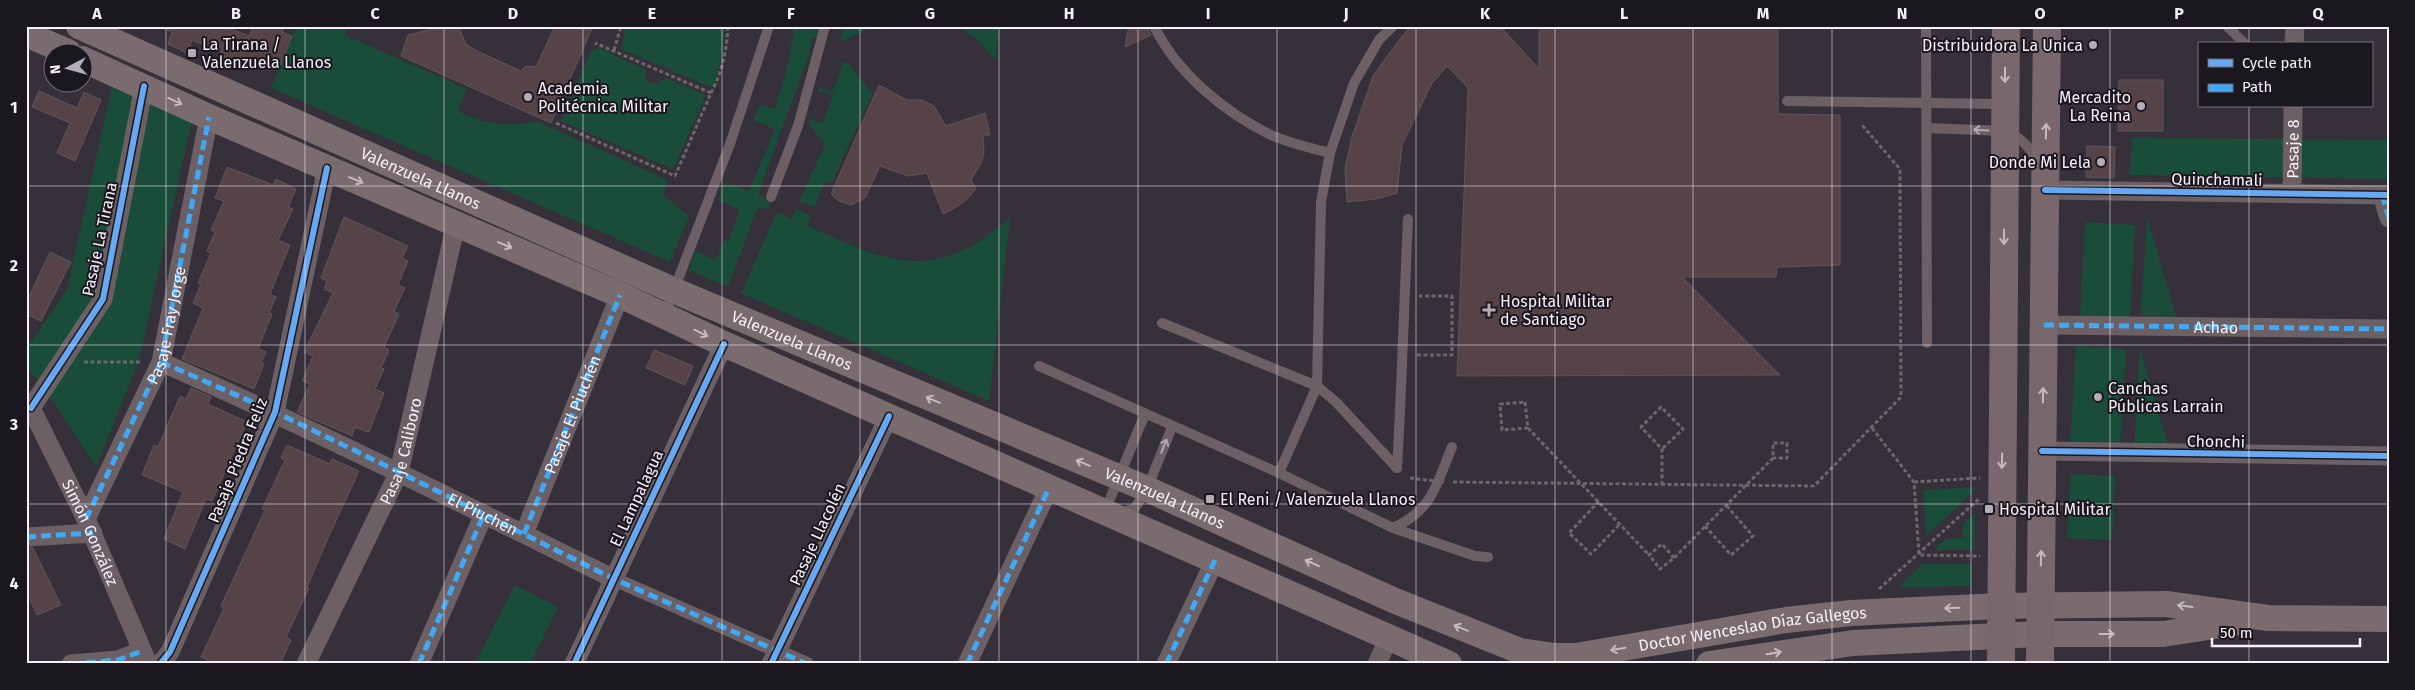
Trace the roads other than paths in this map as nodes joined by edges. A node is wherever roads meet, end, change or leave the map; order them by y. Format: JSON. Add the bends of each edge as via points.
{"nodes":[{"id":1,"x":79,"y":26,"type":"edge"},
{"id":2,"x":769,"y":26,"type":"edge"},
{"id":3,"x":825,"y":26,"type":"edge"},
{"id":4,"x":1154,"y":26,"type":"edge"},
{"id":5,"x":1393,"y":26,"type":"edge"},
{"id":6,"x":1926,"y":26,"type":"edge"},
{"id":7,"x":2006,"y":26,"type":"edge"},
{"id":8,"x":2047,"y":26,"type":"edge"},
{"id":9,"x":2228,"y":26,"type":"edge"},
{"id":10,"x":2295,"y":26,"type":"edge"},
{"id":11,"x":26,"y":34,"type":"edge"},
{"id":12,"x":45,"y":42,"type":"edge"},
{"id":13,"x":2243,"y":42,"type":"edge"},
{"id":14,"x":2294,"y":42,"type":"edge"},
{"id":15,"x":92,"y":63,"type":"edge"},
{"id":16,"x":144,"y":86,"type":"junction"},
{"id":17,"x":1787,"y":101,"type":"dead end"},
{"id":18,"x":1927,"y":102,"type":"junction"},
{"id":19,"x":2004,"y":104,"type":"junction"},
{"id":20,"x":2293,"y":108,"type":"edge"},
{"id":21,"x":209,"y":117,"type":"junction"},
{"id":22,"x":1927,"y":128,"type":"junction"},
{"id":23,"x":2004,"y":131,"type":"junction"},
{"id":24,"x":1330,"y":153,"type":"junction"},
{"id":25,"x":327,"y":168,"type":"junction"},
{"id":26,"x":2045,"y":185,"type":"junction"},
{"id":27,"x":2292,"y":193,"type":"junction"},
{"id":28,"x":2385,"y":195,"type":"edge"},
{"id":29,"x":771,"y":197,"type":"dead end"},
{"id":30,"x":2389,"y":218,"type":"edge"},
{"id":31,"x":1408,"y":219,"type":"dead end"},
{"id":32,"x":456,"y":224,"type":"junction"},
{"id":33,"x":675,"y":291,"type":"junction"},
{"id":34,"x":620,"y":295,"type":"junction"},
{"id":35,"x":664,"y":316,"type":"junction"},
{"id":36,"x":1162,"y":323,"type":"dead end"},
{"id":37,"x":2044,"y":325,"type":"junction"},
{"id":38,"x":2389,"y":329,"type":"edge"},
{"id":39,"x":1927,"y":343,"type":"dead end"},
{"id":40,"x":724,"y":344,"type":"junction"},
{"id":41,"x":161,"y":362,"type":"junction"},
{"id":42,"x":1039,"y":366,"type":"dead end"},
{"id":43,"x":1317,"y":386,"type":"junction"},
{"id":44,"x":28,"y":405,"type":"edge"},
{"id":45,"x":275,"y":412,"type":"junction"},
{"id":46,"x":1145,"y":414,"type":"junction"},
{"id":47,"x":889,"y":416,"type":"junction"},
{"id":48,"x":1172,"y":427,"type":"junction"},
{"id":49,"x":1452,"y":447,"type":"dead end"},
{"id":50,"x":2042,"y":451,"type":"junction"},
{"id":51,"x":2389,"y":456,"type":"edge"},
{"id":52,"x":399,"y":472,"type":"junction"},
{"id":53,"x":1279,"y":473,"type":"junction"},
{"id":54,"x":1120,"y":479,"type":"junction"},
{"id":55,"x":1049,"y":488,"type":"junction"},
{"id":56,"x":1147,"y":489,"type":"junction"},
{"id":57,"x":484,"y":514,"type":"junction"},
{"id":58,"x":1109,"y":514,"type":"junction"},
{"id":59,"x":90,"y":526,"type":"junction"},
{"id":60,"x":1393,"y":528,"type":"junction"},
{"id":61,"x":524,"y":534,"type":"junction"},
{"id":62,"x":26,"y":537,"type":"edge"},
{"id":63,"x":1488,"y":557,"type":"dead end"},
{"id":64,"x":1215,"y":560,"type":"junction"},
{"id":65,"x":614,"y":579,"type":"junction"},
{"id":66,"x":2001,"y":606,"type":"junction"},
{"id":67,"x":2040,"y":606,"type":"junction"},
{"id":68,"x":2268,"y":618,"type":"junction"},
{"id":69,"x":2389,"y":619,"type":"edge"},
{"id":70,"x":2040,"y":634,"type":"junction"},
{"id":71,"x":2001,"y":635,"type":"junction"},
{"id":72,"x":1388,"y":639,"type":"junction"},
{"id":73,"x":1506,"y":646,"type":"joint"},
{"id":74,"x":145,"y":657,"type":"edge"},
{"id":75,"x":774,"y":657,"type":"edge"},
{"id":76,"x":1726,"y":662,"type":"edge"},
{"id":77,"x":71,"y":664,"type":"edge"},
{"id":78,"x":160,"y":664,"type":"edge"},
{"id":79,"x":306,"y":664,"type":"edge"},
{"id":80,"x":419,"y":664,"type":"edge"},
{"id":81,"x":574,"y":664,"type":"edge"},
{"id":82,"x":807,"y":664,"type":"edge"},
{"id":83,"x":967,"y":664,"type":"edge"},
{"id":84,"x":1166,"y":664,"type":"edge"},
{"id":85,"x":1377,"y":664,"type":"edge"},
{"id":86,"x":1449,"y":664,"type":"edge"},
{"id":87,"x":2001,"y":664,"type":"edge"},
{"id":88,"x":2040,"y":664,"type":"edge"}],
"edges":[{"from":1,"to":33,"type":"main road","name":"Valenzuela Llanos"},
{"from":2,"to":33,"type":"lane","via":[[730,144]]},
{"from":3,"to":29,"type":"lane","via":[[798,126]]},
{"from":4,"to":24,"type":"lane","via":[[1182,68],[1244,119],[1272,135]]},
{"from":5,"to":24,"type":"lane","via":[[1380,40],[1354,83]]},
{"from":6,"to":18,"type":"lane"},
{"from":7,"to":19,"type":"main road","one_way":true},
{"from":26,"to":8,"type":"main road","one_way":true},
{"from":9,"to":13,"type":"lane"},
{"from":10,"to":14,"type":"street"},
{"from":11,"to":12,"type":"main road"},
{"from":15,"to":16,"type":"main road","name":"Valenzuela Llanos"},
{"from":16,"to":21,"type":"main road","name":"Valenzuela Llanos","one_way":true},
{"from":16,"to":44,"type":"street","name":"Pasaje La Tirana","via":[[103,299],[63,362]]},
{"from":17,"to":18,"type":"lane"},
{"from":18,"to":19,"type":"lane"},
{"from":18,"to":22,"type":"lane"},
{"from":19,"to":23,"type":"main road"},
{"from":20,"to":27,"type":"street","name":"Pasaje 8"},
{"from":21,"to":25,"type":"main road","name":"Valenzuela Llanos"},
{"from":21,"to":41,"type":"street","name":"Pasaje Fray Jorge"},
{"from":23,"to":22,"type":"lane","one_way":true},
{"from":22,"to":39,"type":"lane"},
{"from":23,"to":26,"type":"lane","via":[[2023,141],[2034,156]]},
{"from":23,"to":66,"type":"main road","one_way":true},
{"from":24,"to":43,"type":"lane","via":[[1321,202]]},
{"from":25,"to":32,"type":"main road","name":"Valenzuela Llanos","one_way":true},
{"from":25,"to":45,"type":"street","name":"Pasaje Piedra Feliz"},
{"from":26,"to":27,"type":"street","name":"Quinchamali"},
{"from":26,"to":37,"type":"main road"},
{"from":27,"to":28,"type":"street","name":"Quinchamali"},
{"from":28,"to":30,"type":"street"},
{"from":31,"to":43,"type":"lane","via":[[1397,468]]},
{"from":32,"to":34,"type":"main road","name":"Valenzuela Llanos","one_way":true},
{"from":32,"to":52,"type":"street","name":"Pasaje Caliboro"},
{"from":33,"to":35,"type":"lane"},
{"from":54,"to":33,"type":"main road","name":"Valenzuela Llanos","one_way":true},
{"from":34,"to":35,"type":"main road","name":"Valenzuela Llanos"},
{"from":34,"to":61,"type":"street","name":"Pasaje El Piuchén"},
{"from":35,"to":40,"type":"main road","name":"Valenzuela Llanos","one_way":true},
{"from":36,"to":43,"type":"lane"},
{"from":37,"to":38,"type":"street","name":"Achao"},
{"from":50,"to":37,"type":"main road","one_way":true},
{"from":40,"to":47,"type":"main road","name":"Valenzuela Llanos"},
{"from":40,"to":65,"type":"street","name":"El Lampalagua"},
{"from":41,"to":45,"type":"street","name":"El Piuchén"},
{"from":41,"to":59,"type":"street","name":"Pasaje Fray Jorge"},
{"from":42,"to":46,"type":"lane"},
{"from":43,"to":53,"type":"lane"},
{"from":44,"to":59,"type":"street","name":"Simón González"},
{"from":45,"to":52,"type":"street","name":"El Piuchén"},
{"from":45,"to":78,"type":"street","name":"Pasaje Piedra Feliz","via":[[170,652]]},
{"from":46,"to":48,"type":"lane"},
{"from":46,"to":54,"type":"lane"},
{"from":47,"to":55,"type":"main road","name":"Valenzuela Llanos"},
{"from":47,"to":75,"type":"street","name":"Pasaje Llacolén"},
{"from":48,"to":53,"type":"lane"},
{"from":56,"to":48,"type":"lane","one_way":true},
{"from":49,"to":60,"type":"lane","via":[[1429,502],[1409,521]]},
{"from":50,"to":51,"type":"street","name":"Chonchi"},
{"from":67,"to":50,"type":"main road","one_way":true},
{"from":52,"to":57,"type":"street","name":"El Piuchén"},
{"from":52,"to":79,"type":"street","name":"Pasaje Caliboro"},
{"from":53,"to":60,"type":"lane"},
{"from":54,"to":56,"type":"main road","name":"Valenzuela Llanos"},
{"from":54,"to":58,"type":"lane"},
{"from":55,"to":58,"type":"main road","name":"Valenzuela Llanos"},
{"from":55,"to":83,"type":"street"},
{"from":56,"to":58,"type":"lane","via":[[1136,508]]},
{"from":73,"to":56,"type":"main road","name":"Valenzuela Llanos","one_way":true,"via":[[1393,600]]},
{"from":57,"to":61,"type":"street","name":"El Piuchén"},
{"from":57,"to":80,"type":"street"},
{"from":58,"to":64,"type":"main road","name":"Valenzuela Llanos"},
{"from":59,"to":62,"type":"street"},
{"from":59,"to":74,"type":"street","name":"Simón González"},
{"from":60,"to":63,"type":"lane","via":[[1474,556]]},
{"from":61,"to":65,"type":"street","name":"El Piuchén"},
{"from":64,"to":72,"type":"main road","name":"Valenzuela Llanos"},
{"from":64,"to":84,"type":"street"},
{"from":65,"to":75,"type":"street","name":"El Piuchén"},
{"from":65,"to":81,"type":"street","name":"El Lampalagua"},
{"from":66,"to":67,"type":"main road","name":"Doctor Wenceslao Díaz Gallegos"},
{"from":66,"to":71,"type":"main road"},
{"from":66,"to":73,"type":"main road","name":"Doctor Wenceslao Díaz Gallegos","one_way":true,"via":[[1851,613],[1777,622],[1576,656],[1534,654]]},
{"from":68,"to":67,"type":"main road","name":"Doctor Wenceslao Díaz Gallegos","one_way":true,"via":[[2166,604]]},
{"from":67,"to":70,"type":"main road"},
{"from":68,"to":69,"type":"main road"},
{"from":70,"to":68,"type":"main road","name":"Doctor Wenceslao Díaz Gallegos","one_way":true,"via":[[2163,634]]},
{"from":70,"to":71,"type":"main road","name":"Doctor Wenceslao Díaz Gallegos"},
{"from":70,"to":88,"type":"main road"},
{"from":76,"to":71,"type":"main road","name":"Doctor Wenceslao Díaz Gallegos","one_way":true,"via":[[1853,643]]},
{"from":71,"to":87,"type":"main road"},
{"from":72,"to":85,"type":"street"},
{"from":72,"to":86,"type":"main road","name":"Valenzuela Llanos"},
{"from":74,"to":77,"type":"street"},
{"from":75,"to":82,"type":"street","name":"El Piuchén"}]}
